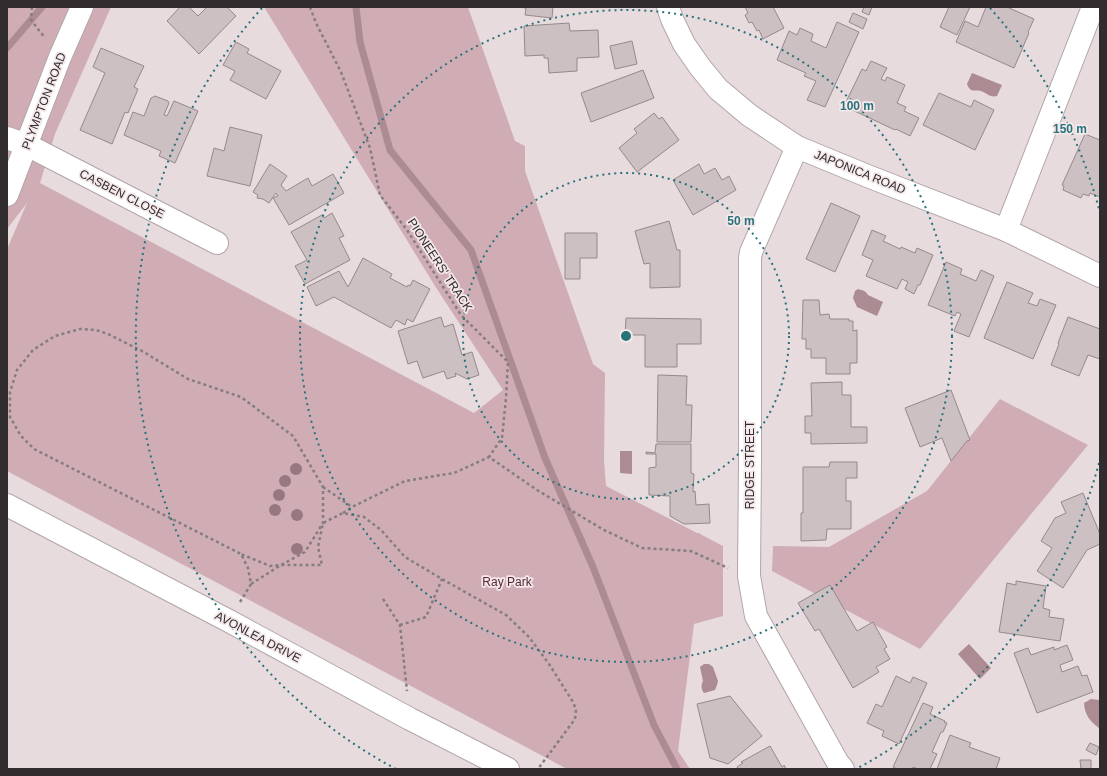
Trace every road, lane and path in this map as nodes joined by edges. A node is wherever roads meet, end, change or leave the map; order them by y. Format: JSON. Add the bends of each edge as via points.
{"nodes":[{"id":1,"x":32,"y":7,"type":"edge"},
{"id":2,"x":82,"y":7,"type":"edge"},
{"id":3,"x":310,"y":7,"type":"edge"},
{"id":4,"x":668,"y":7,"type":"edge"},
{"id":5,"x":1093,"y":7,"type":"edge"},
{"id":6,"x":60,"y":57,"type":"junction"},
{"id":7,"x":17,"y":142,"type":"edge"},
{"id":8,"x":797,"y":147,"type":"junction"},
{"id":9,"x":7,"y":195,"type":"edge"},
{"id":10,"x":1006,"y":230,"type":"junction"},
{"id":11,"x":217,"y":242,"type":"dead end"},
{"id":12,"x":1100,"y":276,"type":"edge"},
{"id":13,"x":9,"y":418,"type":"edge"},
{"id":14,"x":489,"y":457,"type":"junction"},
{"id":15,"x":322,"y":487,"type":"junction"},
{"id":16,"x":7,"y":505,"type":"edge"},
{"id":17,"x":352,"y":507,"type":"junction"},
{"id":18,"x":343,"y":513,"type":"junction"},
{"id":19,"x":323,"y":523,"type":"junction"},
{"id":20,"x":241,"y":554,"type":"junction"},
{"id":21,"x":281,"y":566,"type":"junction"},
{"id":22,"x":749,"y":576,"type":"junction"},
{"id":23,"x":442,"y":580,"type":"junction"},
{"id":24,"x":251,"y":584,"type":"junction"},
{"id":25,"x":382,"y":599,"type":"dead end"},
{"id":26,"x":229,"y":621,"type":"junction"},
{"id":27,"x":400,"y":626,"type":"junction"},
{"id":28,"x":410,"y":719,"type":"junction"},
{"id":29,"x":508,"y":769,"type":"edge"},
{"id":30,"x":538,"y":769,"type":"edge"},
{"id":31,"x":843,"y":769,"type":"edge"}],
"edges":[{"from":1,"to":6,"type":"path","via":[[31,20]]},
{"from":2,"to":6,"type":"street","name":"PLYMPTON ROAD"},
{"from":3,"to":14,"type":"path","name":"PIONEERS' TRACK","via":[[340,72],[370,148],[380,195],[407,230],[461,315],[508,362],[502,438]]},
{"from":4,"to":8,"type":"street","name":"JAPONICA ROAD","via":[[684,44],[718,89],[750,115]]},
{"from":5,"to":10,"type":"street"},
{"from":6,"to":7,"type":"street","name":"PLYMPTON ROAD"},
{"from":7,"to":9,"type":"street","name":"PLYMPTON ROAD"},
{"from":7,"to":11,"type":"street","name":"CASBEN CLOSE"},
{"from":8,"to":10,"type":"street","name":"JAPONICA ROAD"},
{"from":8,"to":22,"type":"street","name":"RIDGE STREET","via":[[750,258]]},
{"from":10,"to":12,"type":"street","name":"JAPONICA ROAD"},
{"from":13,"to":15,"type":"path","via":[[10,392],[17,370],[33,350],[55,336],[80,328],[96,330],[142,351],[188,379],[241,397],[293,436]]},
{"from":13,"to":20,"type":"path","via":[[34,449]]},
{"from":14,"to":17,"type":"path","via":[[454,473],[404,481]]},
{"from":14,"to":22,"type":"path","via":[[556,502],[604,530],[642,548],[691,551]]},
{"from":15,"to":17,"type":"path"},
{"from":15,"to":19,"type":"path"},
{"from":16,"to":26,"type":"street","name":"AVONLEA DRIVE"},
{"from":17,"to":18,"type":"path"},
{"from":18,"to":19,"type":"path"},
{"from":18,"to":23,"type":"path","via":[[364,517],[381,530],[405,556]]},
{"from":19,"to":21,"type":"path","via":[[306,552]]},
{"from":19,"to":21,"type":"path","via":[[318,547],[322,566]]},
{"from":20,"to":21,"type":"path","via":[[270,566]]},
{"from":20,"to":24,"type":"path","via":[[248,568]]},
{"from":21,"to":24,"type":"path"},
{"from":22,"to":31,"type":"street","name":"RIDGE STREET","via":[[756,616]]},
{"from":23,"to":27,"type":"path","via":[[426,617]]},
{"from":23,"to":30,"type":"path","via":[[506,614],[529,637],[573,702],[576,710],[574,719]]},
{"from":24,"to":26,"type":"path"},
{"from":25,"to":27,"type":"path"},
{"from":26,"to":28,"type":"street","name":"AVONLEA DRIVE"},
{"from":27,"to":28,"type":"path"},
{"from":28,"to":29,"type":"street","name":"AVONLEA DRIVE"}]}
